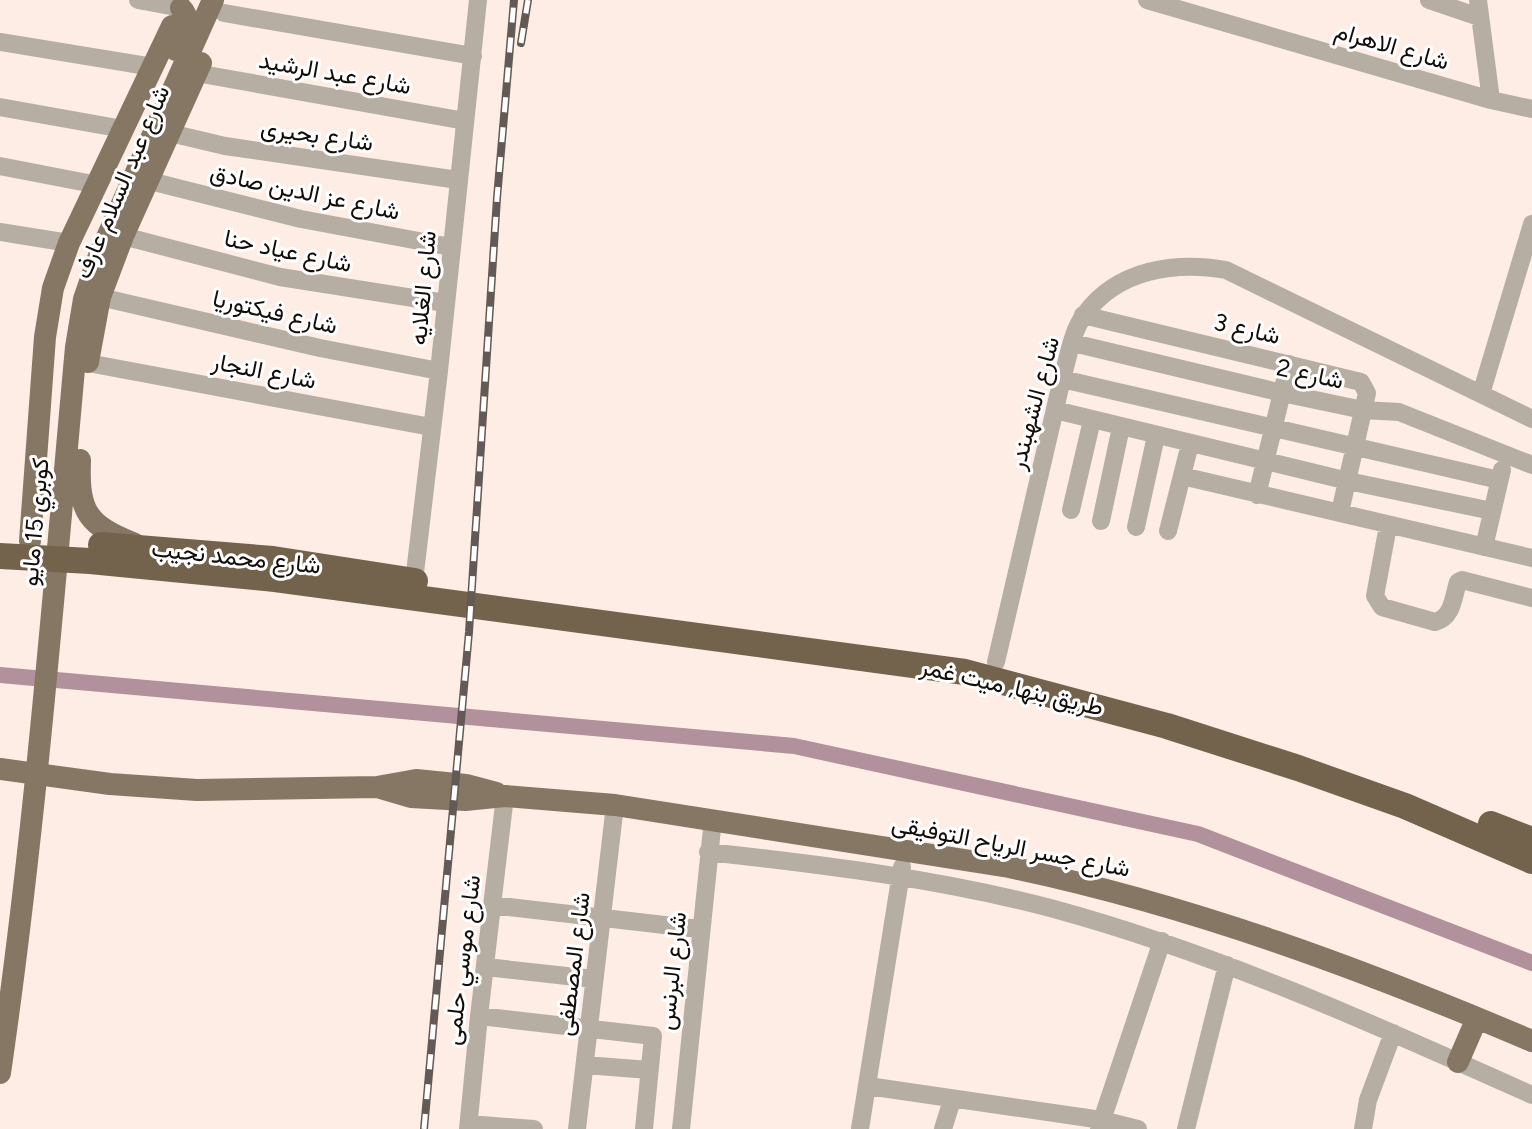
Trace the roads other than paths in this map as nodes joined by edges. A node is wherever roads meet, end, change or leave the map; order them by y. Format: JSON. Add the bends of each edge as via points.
{"nodes":[{"id":1,"x":138,"y":0,"type":"edge"},
{"id":2,"x":478,"y":0,"type":"edge"},
{"id":3,"x":1147,"y":0,"type":"edge"},
{"id":4,"x":1429,"y":0,"type":"edge"},
{"id":5,"x":183,"y":4,"type":"edge"},
{"id":6,"x":222,"y":4,"type":"edge"},
{"id":7,"x":1479,"y":8,"type":"edge"},
{"id":8,"x":0,"y":42,"type":"edge"},
{"id":9,"x":473,"y":56,"type":"junction"},
{"id":10,"x":176,"y":67,"type":"junction"},
{"id":11,"x":1491,"y":100,"type":"junction"},
{"id":12,"x":0,"y":107,"type":"edge"},
{"id":13,"x":1532,"y":109,"type":"edge"},
{"id":14,"x":465,"y":121,"type":"junction"},
{"id":15,"x":123,"y":129,"type":"junction"},
{"id":16,"x":170,"y":133,"type":"junction"},
{"id":17,"x":0,"y":166,"type":"edge"},
{"id":18,"x":458,"y":180,"type":"junction"},
{"id":19,"x":150,"y":181,"type":"junction"},
{"id":20,"x":98,"y":185,"type":"junction"},
{"id":21,"x":1532,"y":224,"type":"edge"},
{"id":22,"x":0,"y":232,"type":"edge"},
{"id":23,"x":123,"y":236,"type":"junction"},
{"id":24,"x":69,"y":243,"type":"junction"},
{"id":25,"x":451,"y":247,"type":"junction"},
{"id":26,"x":100,"y":297,"type":"junction"},
{"id":27,"x":445,"y":303,"type":"junction"},
{"id":28,"x":1083,"y":315,"type":"junction"},
{"id":29,"x":1073,"y":343,"type":"junction"},
{"id":30,"x":88,"y":363,"type":"junction"},
{"id":31,"x":1289,"y":364,"type":"junction"},
{"id":32,"x":439,"y":371,"type":"junction"},
{"id":33,"x":1062,"y":379,"type":"junction"},
{"id":34,"x":1282,"y":393,"type":"junction"},
{"id":35,"x":1481,"y":394,"type":"junction"},
{"id":36,"x":1055,"y":410,"type":"junction"},
{"id":37,"x":1363,"y":410,"type":"junction"},
{"id":38,"x":1531,"y":416,"type":"edge"},
{"id":39,"x":1092,"y":420,"type":"junction"},
{"id":40,"x":431,"y":427,"type":"junction"},
{"id":41,"x":1121,"y":427,"type":"junction"},
{"id":42,"x":1272,"y":429,"type":"junction"},
{"id":43,"x":1156,"y":436,"type":"junction"},
{"id":44,"x":1190,"y":444,"type":"junction"},
{"id":45,"x":1356,"y":448,"type":"junction"},
{"id":46,"x":1505,"y":456,"type":"junction"},
{"id":47,"x":1264,"y":461,"type":"junction"},
{"id":48,"x":1532,"y":465,"type":"edge"},
{"id":49,"x":1182,"y":476,"type":"junction"},
{"id":50,"x":1499,"y":480,"type":"junction"},
{"id":51,"x":1348,"y":481,"type":"junction"},
{"id":52,"x":1257,"y":495,"type":"junction"},
{"id":53,"x":1071,"y":510,"type":"dead end"},
{"id":54,"x":1492,"y":511,"type":"junction"},
{"id":55,"x":1340,"y":512,"type":"junction"},
{"id":56,"x":1101,"y":521,"type":"dead end"},
{"id":57,"x":1388,"y":526,"type":"junction"},
{"id":58,"x":1136,"y":527,"type":"dead end"},
{"id":59,"x":1168,"y":531,"type":"dead end"},
{"id":60,"x":30,"y":541,"type":"junction"},
{"id":61,"x":0,"y":542,"type":"edge"},
{"id":62,"x":144,"y":547,"type":"junction"},
{"id":63,"x":1484,"y":547,"type":"junction"},
{"id":64,"x":0,"y":556,"type":"edge"},
{"id":65,"x":1532,"y":558,"type":"edge"},
{"id":66,"x":297,"y":572,"type":"junction"},
{"id":67,"x":414,"y":581,"type":"junction"},
{"id":68,"x":470,"y":597,"type":"junction"},
{"id":69,"x":1532,"y":598,"type":"edge"},
{"id":70,"x":870,"y":650,"type":"junction"},
{"id":71,"x":996,"y":662,"type":"junction"},
{"id":72,"x":0,"y":769,"type":"edge"},
{"id":73,"x":505,"y":796,"type":"junction"},
{"id":74,"x":615,"y":805,"type":"junction"},
{"id":75,"x":713,"y":819,"type":"junction"},
{"id":76,"x":1531,"y":839,"type":"edge"},
{"id":77,"x":905,"y":850,"type":"junction"},
{"id":78,"x":708,"y":852,"type":"junction"},
{"id":79,"x":900,"y":877,"type":"junction"},
{"id":80,"x":492,"y":905,"type":"junction"},
{"id":81,"x":603,"y":918,"type":"junction"},
{"id":82,"x":699,"y":929,"type":"junction"},
{"id":83,"x":1162,"y":941,"type":"junction"},
{"id":84,"x":1227,"y":965,"type":"junction"},
{"id":85,"x":486,"y":967,"type":"junction"},
{"id":86,"x":0,"y":973,"type":"edge"},
{"id":87,"x":594,"y":979,"type":"junction"},
{"id":88,"x":479,"y":1016,"type":"junction"},
{"id":89,"x":1477,"y":1018,"type":"junction"},
{"id":90,"x":588,"y":1030,"type":"junction"},
{"id":91,"x":1393,"y":1033,"type":"junction"},
{"id":92,"x":1532,"y":1041,"type":"edge"},
{"id":93,"x":1458,"y":1062,"type":"junction"},
{"id":94,"x":585,"y":1065,"type":"junction"},
{"id":95,"x":649,"y":1070,"type":"junction"},
{"id":96,"x":0,"y":1073,"type":"edge"},
{"id":97,"x":868,"y":1086,"type":"junction"},
{"id":98,"x":1532,"y":1095,"type":"edge"},
{"id":99,"x":952,"y":1100,"type":"junction"},
{"id":100,"x":1100,"y":1124,"type":"edge"},
{"id":101,"x":469,"y":1126,"type":"edge"},
{"id":102,"x":524,"y":1129,"type":"edge"},
{"id":103,"x":534,"y":1129,"type":"edge"},
{"id":104,"x":577,"y":1129,"type":"edge"},
{"id":105,"x":644,"y":1129,"type":"edge"},
{"id":106,"x":681,"y":1129,"type":"edge"},
{"id":107,"x":860,"y":1129,"type":"edge"},
{"id":108,"x":943,"y":1129,"type":"edge"},
{"id":109,"x":1138,"y":1129,"type":"edge"},
{"id":110,"x":1186,"y":1129,"type":"edge"},
{"id":111,"x":1363,"y":1129,"type":"edge"}],
"edges":[{"from":1,"to":5,"type":"street"},
{"from":2,"to":9,"type":"street","name":"شارع الغلايه"},
{"from":3,"to":11,"type":"street","name":"شارع الاهرام"},
{"from":4,"to":7,"type":"street"},
{"from":5,"to":10,"type":"main road","name":"شارع عبد السلام عارف"},
{"from":6,"to":9,"type":"street"},
{"from":6,"to":10,"type":"main road","name":"كوبري 15 مايو"},
{"from":7,"to":11,"type":"street"},
{"from":8,"to":10,"type":"street","name":"شارع عبد الرشيد"},
{"from":9,"to":14,"type":"street","name":"شارع الغلايه"},
{"from":10,"to":14,"type":"street","name":"شارع عبد الرشيد"},
{"from":10,"to":15,"type":"main road","name":"شارع عبد السلام عارف"},
{"from":10,"to":16,"type":"main road","name":"شارع عبد السلام عارف"},
{"from":10,"to":86,"type":"main road","name":"كوبري 15 مايو","via":[[105,208],[67,313]]},
{"from":10,"to":96,"type":"main road","name":"كوبري 15 مايو","via":[[100,253],[80,319],[27,867]]},
{"from":11,"to":13,"type":"street","name":"شارع الاهرام"},
{"from":12,"to":15,"type":"street"},
{"from":14,"to":18,"type":"street","name":"شارع الغلايه"},
{"from":15,"to":20,"type":"main road","name":"شارع عبد السلام عارف"},
{"from":16,"to":18,"type":"street","name":"شارع بحيرى"},
{"from":16,"to":19,"type":"main road","name":"شارع عبد السلام عارف"},
{"from":17,"to":20,"type":"street"},
{"from":18,"to":25,"type":"street","name":"شارع الغلايه"},
{"from":19,"to":23,"type":"main road","name":"شارع عبد السلام عارف"},
{"from":19,"to":25,"type":"street","name":"شارع عز الدين صادق","via":[[301,219]]},
{"from":20,"to":24,"type":"main road","name":"شارع عبد السلام عارف"},
{"from":21,"to":35,"type":"street"},
{"from":22,"to":24,"type":"street"},
{"from":23,"to":26,"type":"main road","name":"شارع عبد السلام عارف"},
{"from":23,"to":27,"type":"street","name":"شارع عياد حنا","via":[[280,277]]},
{"from":24,"to":60,"type":"main road","name":"شارع عبد السلام عارف","via":[[53,288],[45,337]]},
{"from":25,"to":27,"type":"street","name":"شارع الغلايه"},
{"from":26,"to":30,"type":"main road","name":"شارع عبد السلام عارف"},
{"from":26,"to":32,"type":"street","name":"شارع فيكتوريا"},
{"from":27,"to":32,"type":"street","name":"شارع الغلايه"},
{"from":28,"to":29,"type":"street","name":"شارع الشهبندر"},
{"from":28,"to":31,"type":"street","name":"شارع 3"},
{"from":28,"to":35,"type":"street","name":"شارع الشهبندر","via":[[1102,296],[1148,271],[1200,265],[1226,270]]},
{"from":29,"to":33,"type":"street","name":"شارع الشهبندر"},
{"from":29,"to":34,"type":"street","name":"شارع 2"},
{"from":30,"to":40,"type":"street","name":"شارع النجار"},
{"from":30,"to":62,"type":"main road","name":"شارع عبد السلام عارف","via":[[78,489],[83,506],[102,530]]},
{"from":31,"to":34,"type":"street"},
{"from":31,"to":37,"type":"street","name":"شارع 3","via":[[1361,382],[1367,393]]},
{"from":32,"to":40,"type":"street","name":"شارع الغلايه"},
{"from":33,"to":36,"type":"street","name":"شارع الشهبندر"},
{"from":33,"to":42,"type":"street"},
{"from":34,"to":37,"type":"street","name":"شارع 2"},
{"from":34,"to":42,"type":"street"},
{"from":35,"to":38,"type":"street","name":"شارع الشهبندر"},
{"from":36,"to":39,"type":"street"},
{"from":36,"to":71,"type":"street","name":"شارع الشهبندر"},
{"from":37,"to":45,"type":"street"},
{"from":37,"to":46,"type":"street","name":"شارع 2","via":[[1399,412]]},
{"from":39,"to":41,"type":"street"},
{"from":39,"to":53,"type":"street"},
{"from":40,"to":67,"type":"street","name":"شارع الغلايه"},
{"from":41,"to":43,"type":"street"},
{"from":41,"to":56,"type":"street"},
{"from":42,"to":45,"type":"street"},
{"from":42,"to":47,"type":"street"},
{"from":43,"to":44,"type":"street"},
{"from":43,"to":58,"type":"street"},
{"from":44,"to":47,"type":"street"},
{"from":44,"to":49,"type":"street"},
{"from":45,"to":50,"type":"street"},
{"from":45,"to":51,"type":"street"},
{"from":46,"to":48,"type":"street","name":"شارع 2"},
{"from":46,"to":50,"type":"street"},
{"from":47,"to":51,"type":"street"},
{"from":47,"to":52,"type":"street"},
{"from":49,"to":52,"type":"street"},
{"from":49,"to":59,"type":"street"},
{"from":50,"to":54,"type":"street"},
{"from":51,"to":54,"type":"street"},
{"from":51,"to":55,"type":"street"},
{"from":52,"to":55,"type":"street"},
{"from":54,"to":63,"type":"street"},
{"from":55,"to":57,"type":"street"},
{"from":57,"to":63,"type":"street"},
{"from":57,"to":69,"type":"street","via":[[1375,596],[1382,607],[1441,620],[1450,612],[1462,580]]},
{"from":60,"to":61,"type":"highway","name":"شارع محمد نجيب"},
{"from":60,"to":62,"type":"highway","name":"شارع محمد نجيب"},
{"from":62,"to":66,"type":"highway","name":"شارع محمد نجيب"},
{"from":63,"to":65,"type":"street"},
{"from":64,"to":66,"type":"highway","name":"شارع محمد نجيب"},
{"from":66,"to":67,"type":"highway","name":"شارع محمد نجيب"},
{"from":66,"to":68,"type":"highway","name":"شارع محمد نجيب"},
{"from":67,"to":68,"type":"highway","name":"شارع محمد نجيب"},
{"from":68,"to":70,"type":"highway","name":"طريق بنها, ميت غمر"},
{"from":70,"to":71,"type":"highway","name":"طريق بنها, ميت غمر"},
{"from":70,"to":76,"type":"highway","name":"طريق بنها, ميت غمر","via":[[1167,726],[1405,806]]},
{"from":71,"to":76,"type":"highway","name":"طريق بنها, ميت غمر","via":[[1211,722]]},
{"from":72,"to":73,"type":"main road","name":"شارع جسر الرياح التوفيقى","via":[[197,790],[377,787],[403,781],[455,783]]},
{"from":73,"to":74,"type":"main road","name":"شارع جسر الرياح التوفيقى"},
{"from":73,"to":80,"type":"street","name":"شارع موسي حلمى"},
{"from":74,"to":75,"type":"main road","name":"شارع جسر الرياح التوفيقى"},
{"from":74,"to":81,"type":"street","name":"شارع المصطفى"},
{"from":75,"to":77,"type":"main road","name":"شارع جسر الرياح التوفيقى"},
{"from":75,"to":78,"type":"street","name":"شارع البرنس"},
{"from":77,"to":79,"type":"street"},
{"from":77,"to":89,"type":"main road","name":"شارع جسر الرياح التوفيقى","via":[[1035,872],[1182,910],[1346,965]]},
{"from":78,"to":79,"type":"street","name":"شارع جسر الرياح التوفيقى"},
{"from":78,"to":82,"type":"street","name":"شارع البرنس"},
{"from":79,"to":83,"type":"street","name":"شارع جسر الرياح التوفيقى","via":[[1051,908]]},
{"from":79,"to":97,"type":"street"},
{"from":80,"to":81,"type":"street"},
{"from":80,"to":85,"type":"street","name":"شارع موسي حلمى"},
{"from":81,"to":82,"type":"street"},
{"from":81,"to":87,"type":"street","name":"شارع المصطفى"},
{"from":82,"to":106,"type":"street","name":"شارع البرنس"},
{"from":83,"to":84,"type":"street","name":"شارع جسر الرياح التوفيقى"},
{"from":83,"to":100,"type":"street"},
{"from":84,"to":91,"type":"street","name":"شارع جسر الرياح التوفيقى"},
{"from":84,"to":110,"type":"street"},
{"from":85,"to":87,"type":"street"},
{"from":85,"to":88,"type":"street","name":"شارع موسي حلمى"},
{"from":87,"to":90,"type":"street","name":"شارع المصطفى"},
{"from":88,"to":90,"type":"street"},
{"from":88,"to":101,"type":"street","name":"شارع موسي حلمى"},
{"from":89,"to":92,"type":"main road","name":"شارع جسر الرياح التوفيقى"},
{"from":89,"to":93,"type":"main road"},
{"from":90,"to":94,"type":"street","name":"شارع المصطفى"},
{"from":90,"to":95,"type":"street","via":[[652,1035]]},
{"from":91,"to":93,"type":"street","name":"شارع جسر الرياح التوفيقى"},
{"from":91,"to":111,"type":"street"},
{"from":93,"to":98,"type":"street","name":"شارع جسر الرياح التوفيقى"},
{"from":94,"to":95,"type":"street"},
{"from":94,"to":104,"type":"street","name":"شارع المصطفى"},
{"from":95,"to":105,"type":"street"},
{"from":97,"to":99,"type":"street"},
{"from":97,"to":107,"type":"street"},
{"from":99,"to":100,"type":"street"},
{"from":99,"to":108,"type":"street"},
{"from":100,"to":109,"type":"street"},
{"from":101,"to":102,"type":"street"},
{"from":102,"to":103,"type":"street"}]}
